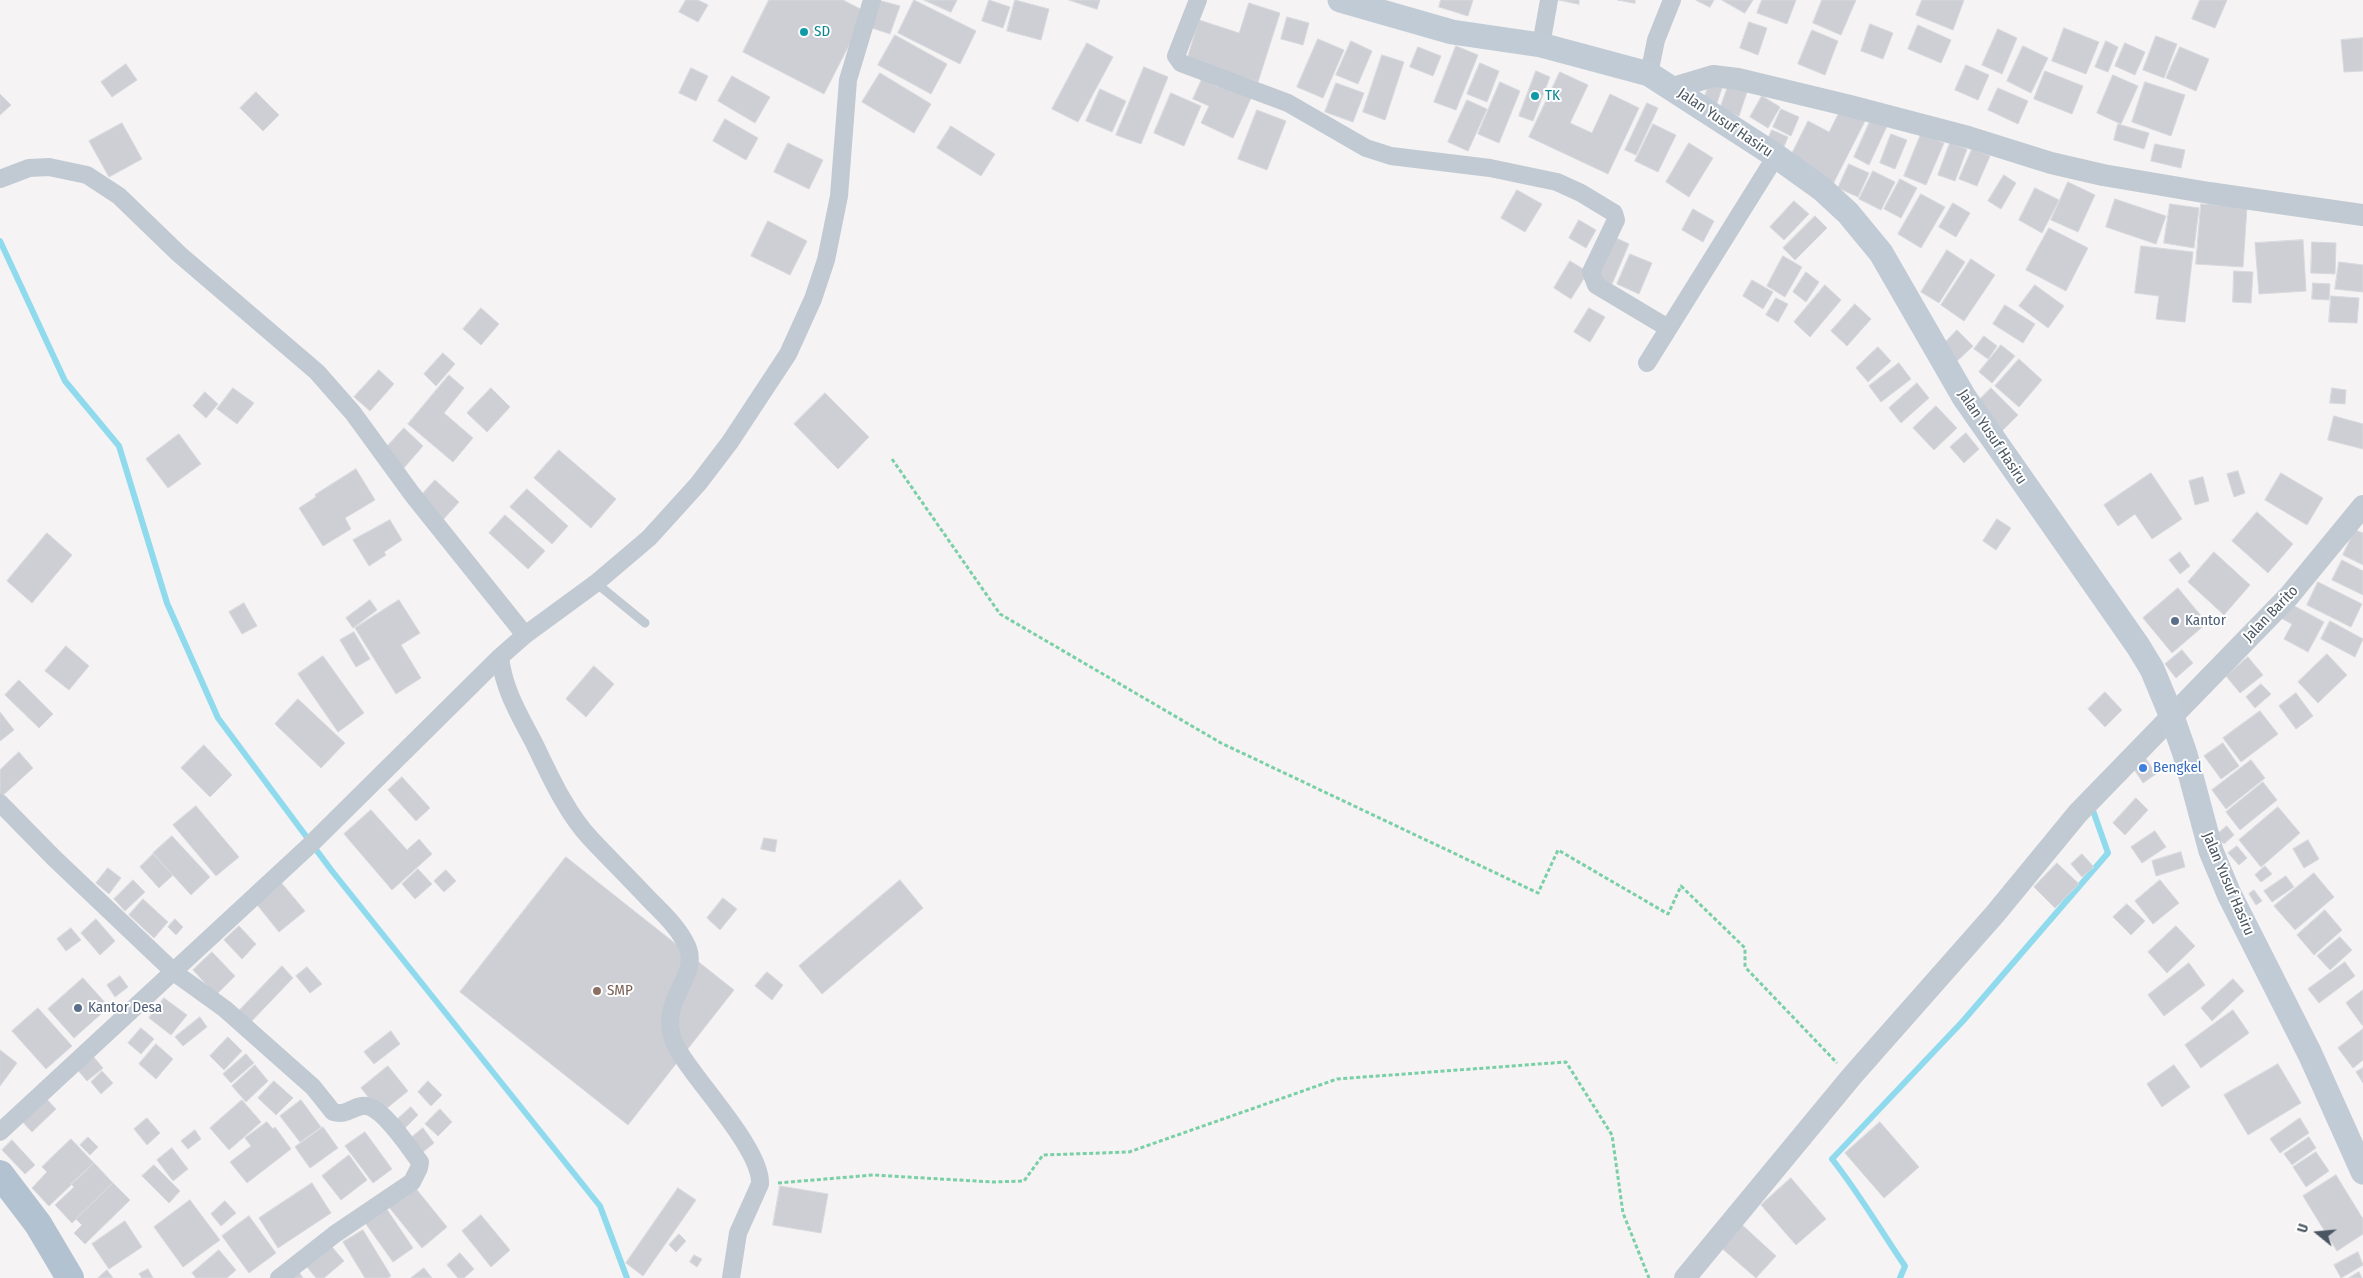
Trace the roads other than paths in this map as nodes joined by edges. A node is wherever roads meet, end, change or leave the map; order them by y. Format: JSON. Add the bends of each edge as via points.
{"nodes":[{"id":1,"x":872,"y":0,"type":"edge"},
{"id":2,"x":1198,"y":0,"type":"edge"},
{"id":3,"x":1340,"y":0,"type":"edge"},
{"id":4,"x":1549,"y":0,"type":"edge"},
{"id":5,"x":1672,"y":0,"type":"edge"},
{"id":6,"x":1372,"y":5,"type":"edge"},
{"id":7,"x":1541,"y":45,"type":"junction"},
{"id":8,"x":1649,"y":74,"type":"junction"},
{"id":9,"x":1673,"y":88,"type":"junction"},
{"id":10,"x":1776,"y":156,"type":"junction"},
{"id":11,"x":0,"y":179,"type":"edge"},
{"id":12,"x":2363,"y":215,"type":"edge"},
{"id":13,"x":1668,"y":328,"type":"junction"},
{"id":14,"x":1647,"y":363,"type":"dead end"},
{"id":15,"x":2363,"y":506,"type":"edge"},
{"id":16,"x":596,"y":583,"type":"junction"},
{"id":17,"x":645,"y":623,"type":"dead end"},
{"id":18,"x":526,"y":635,"type":"junction"},
{"id":19,"x":500,"y":658,"type":"junction"},
{"id":20,"x":2172,"y":717,"type":"junction"},
{"id":21,"x":0,"y":803,"type":"edge"},
{"id":22,"x":175,"y":973,"type":"junction"},
{"id":23,"x":0,"y":1132,"type":"edge"},
{"id":24,"x":2361,"y":1165,"type":"edge"},
{"id":25,"x":0,"y":1174,"type":"edge"},
{"id":26,"x":70,"y":1278,"type":"edge"},
{"id":27,"x":280,"y":1278,"type":"edge"},
{"id":28,"x":731,"y":1278,"type":"edge"},
{"id":29,"x":1685,"y":1278,"type":"edge"}],
"edges":[{"from":1,"to":16,"type":"street","via":[[848,80],[839,196],[826,260],[797,337],[730,442],[698,484],[649,538]]},
{"from":2,"to":13,"type":"street","via":[[1176,56],[1181,63],[1288,103],[1366,148],[1391,156],[1490,168],[1557,182],[1614,213],[1616,220],[1591,272],[1592,279],[1596,285]]},
{"from":3,"to":6,"type":"main road","name":"Jalan Yusuf Hasiru"},
{"from":4,"to":7,"type":"street"},
{"from":5,"to":8,"type":"street","via":[[1656,40]]},
{"from":6,"to":7,"type":"main road","name":"Jalan Yusuf Hasiru","via":[[1452,32]]},
{"from":7,"to":8,"type":"main road","name":"Jalan Yusuf Hasiru"},
{"from":8,"to":9,"type":"main road","name":"Jalan Yusuf Hasiru"},
{"from":9,"to":10,"type":"main road","name":"Jalan Yusuf Hasiru"},
{"from":9,"to":12,"type":"street","via":[[1713,76],[1738,79],[2103,175]]},
{"from":10,"to":13,"type":"street"},
{"from":10,"to":20,"type":"main road","name":"Jalan Yusuf Hasiru","via":[[1848,213],[1880,253],[1964,397],[2138,646],[2152,669]]},
{"from":11,"to":18,"type":"street","via":[[28,168],[49,167],[87,175],[119,196],[200,273],[317,372],[353,413],[412,494]]},
{"from":13,"to":14,"type":"street"},
{"from":15,"to":20,"type":"street","name":"Jalan Barito","via":[[2289,596]]},
{"from":16,"to":17,"type":"lane"},
{"from":16,"to":18,"type":"street"},
{"from":18,"to":19,"type":"street"},
{"from":19,"to":22,"type":"street","via":[[310,846]]},
{"from":19,"to":28,"type":"street","via":[[502,677],[510,697],[557,789],[588,837],[674,924],[689,954],[687,972],[672,1004],[670,1027],[673,1040],[759,1167],[760,1184],[738,1233]]},
{"from":20,"to":24,"type":"main road","name":"Jalan Yusuf Hasiru","via":[[2211,851],[2229,894],[2310,1054]]},
{"from":20,"to":29,"type":"street","name":"Jalan Barito","via":[[2078,813],[1995,914],[1852,1076]]},
{"from":21,"to":22,"type":"street"},
{"from":22,"to":23,"type":"street"},
{"from":22,"to":27,"type":"street","via":[[225,1009],[313,1087],[333,1112],[343,1114],[361,1106],[374,1109],[397,1131],[420,1162],[412,1182],[335,1234]]},
{"from":25,"to":26,"type":"main road","via":[[38,1224]]}]}
